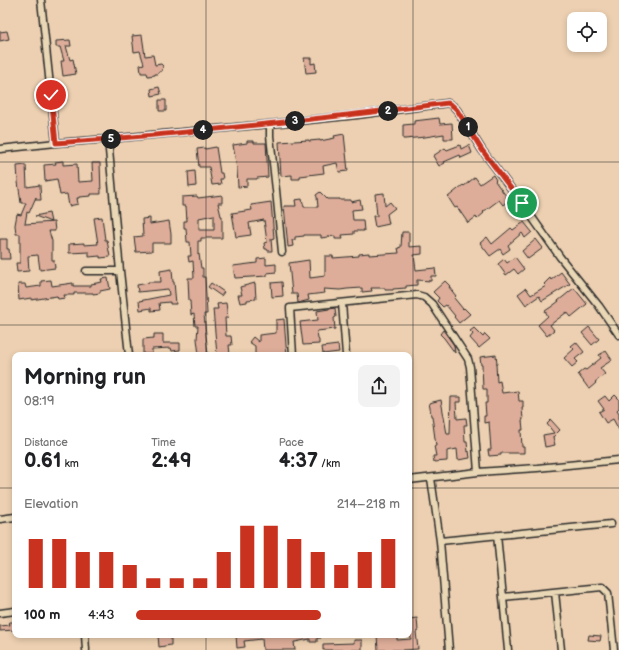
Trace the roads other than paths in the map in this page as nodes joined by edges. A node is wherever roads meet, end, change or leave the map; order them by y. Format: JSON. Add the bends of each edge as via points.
{"nodes":[{"id":1,"x":41,"y":0,"type":"edge"},
{"id":2,"x":270,"y":124,"type":"junction"},
{"id":3,"x":108,"y":140,"type":"junction"},
{"id":4,"x":56,"y":143,"type":"junction"},
{"id":5,"x":0,"y":149,"type":"edge"},
{"id":6,"x":282,"y":252,"type":"dead end"},
{"id":7,"x":86,"y":271,"type":"dead end"},
{"id":8,"x":120,"y":271,"type":"junction"},
{"id":9,"x":342,"y":303,"type":"junction"},
{"id":10,"x":619,"y":336,"type":"edge"},
{"id":11,"x":129,"y":352,"type":"edge"},
{"id":12,"x":293,"y":352,"type":"edge"},
{"id":13,"x":346,"y":352,"type":"edge"},
{"id":14,"x":619,"y":460,"type":"edge"},
{"id":15,"x":478,"y":472,"type":"junction"},
{"id":16,"x":431,"y":478,"type":"junction"},
{"id":17,"x":412,"y":480,"type":"edge"},
{"id":18,"x":12,"y":517,"type":"edge"},
{"id":19,"x":0,"y":519,"type":"edge"},
{"id":20,"x":611,"y":524,"type":"dead end"},
{"id":21,"x":497,"y":535,"type":"junction"},
{"id":22,"x":440,"y":541,"type":"junction"},
{"id":23,"x":555,"y":592,"type":"junction"},
{"id":24,"x":503,"y":597,"type":"junction"},
{"id":25,"x":12,"y":611,"type":"edge"},
{"id":26,"x":0,"y":613,"type":"edge"},
{"id":27,"x":619,"y":624,"type":"edge"},
{"id":28,"x":611,"y":625,"type":"junction"},
{"id":29,"x":85,"y":638,"type":"edge"},
{"id":30,"x":86,"y":650,"type":"edge"},
{"id":31,"x":449,"y":650,"type":"edge"},
{"id":32,"x":508,"y":650,"type":"edge"},
{"id":33,"x":562,"y":650,"type":"edge"},
{"id":34,"x":614,"y":650,"type":"edge"}],
"edges":[{"from":1,"to":4,"type":"street"},
{"from":2,"to":3,"type":"street"},
{"from":2,"to":6,"type":"street"},
{"from":2,"to":10,"type":"street","via":[[451,104]]},
{"from":3,"to":4,"type":"street"},
{"from":3,"to":8,"type":"street"},
{"from":4,"to":5,"type":"street"},
{"from":7,"to":8,"type":"street"},
{"from":8,"to":11,"type":"street"},
{"from":9,"to":12,"type":"street","via":[[290,308]]},
{"from":9,"to":13,"type":"street"},
{"from":9,"to":15,"type":"street","via":[[417,295],[432,304],[468,359]]},
{"from":14,"to":15,"type":"street"},
{"from":15,"to":16,"type":"street"},
{"from":16,"to":17,"type":"street"},
{"from":16,"to":22,"type":"street"},
{"from":18,"to":19,"type":"street"},
{"from":20,"to":21,"type":"street"},
{"from":21,"to":22,"type":"street"},
{"from":21,"to":24,"type":"street"},
{"from":22,"to":31,"type":"street"},
{"from":23,"to":24,"type":"street"},
{"from":23,"to":28,"type":"street","via":[[602,587],[608,593]]},
{"from":23,"to":33,"type":"street"},
{"from":24,"to":32,"type":"street"},
{"from":25,"to":26,"type":"street"},
{"from":27,"to":28,"type":"street"},
{"from":28,"to":34,"type":"street"},
{"from":29,"to":30,"type":"street"}]}
